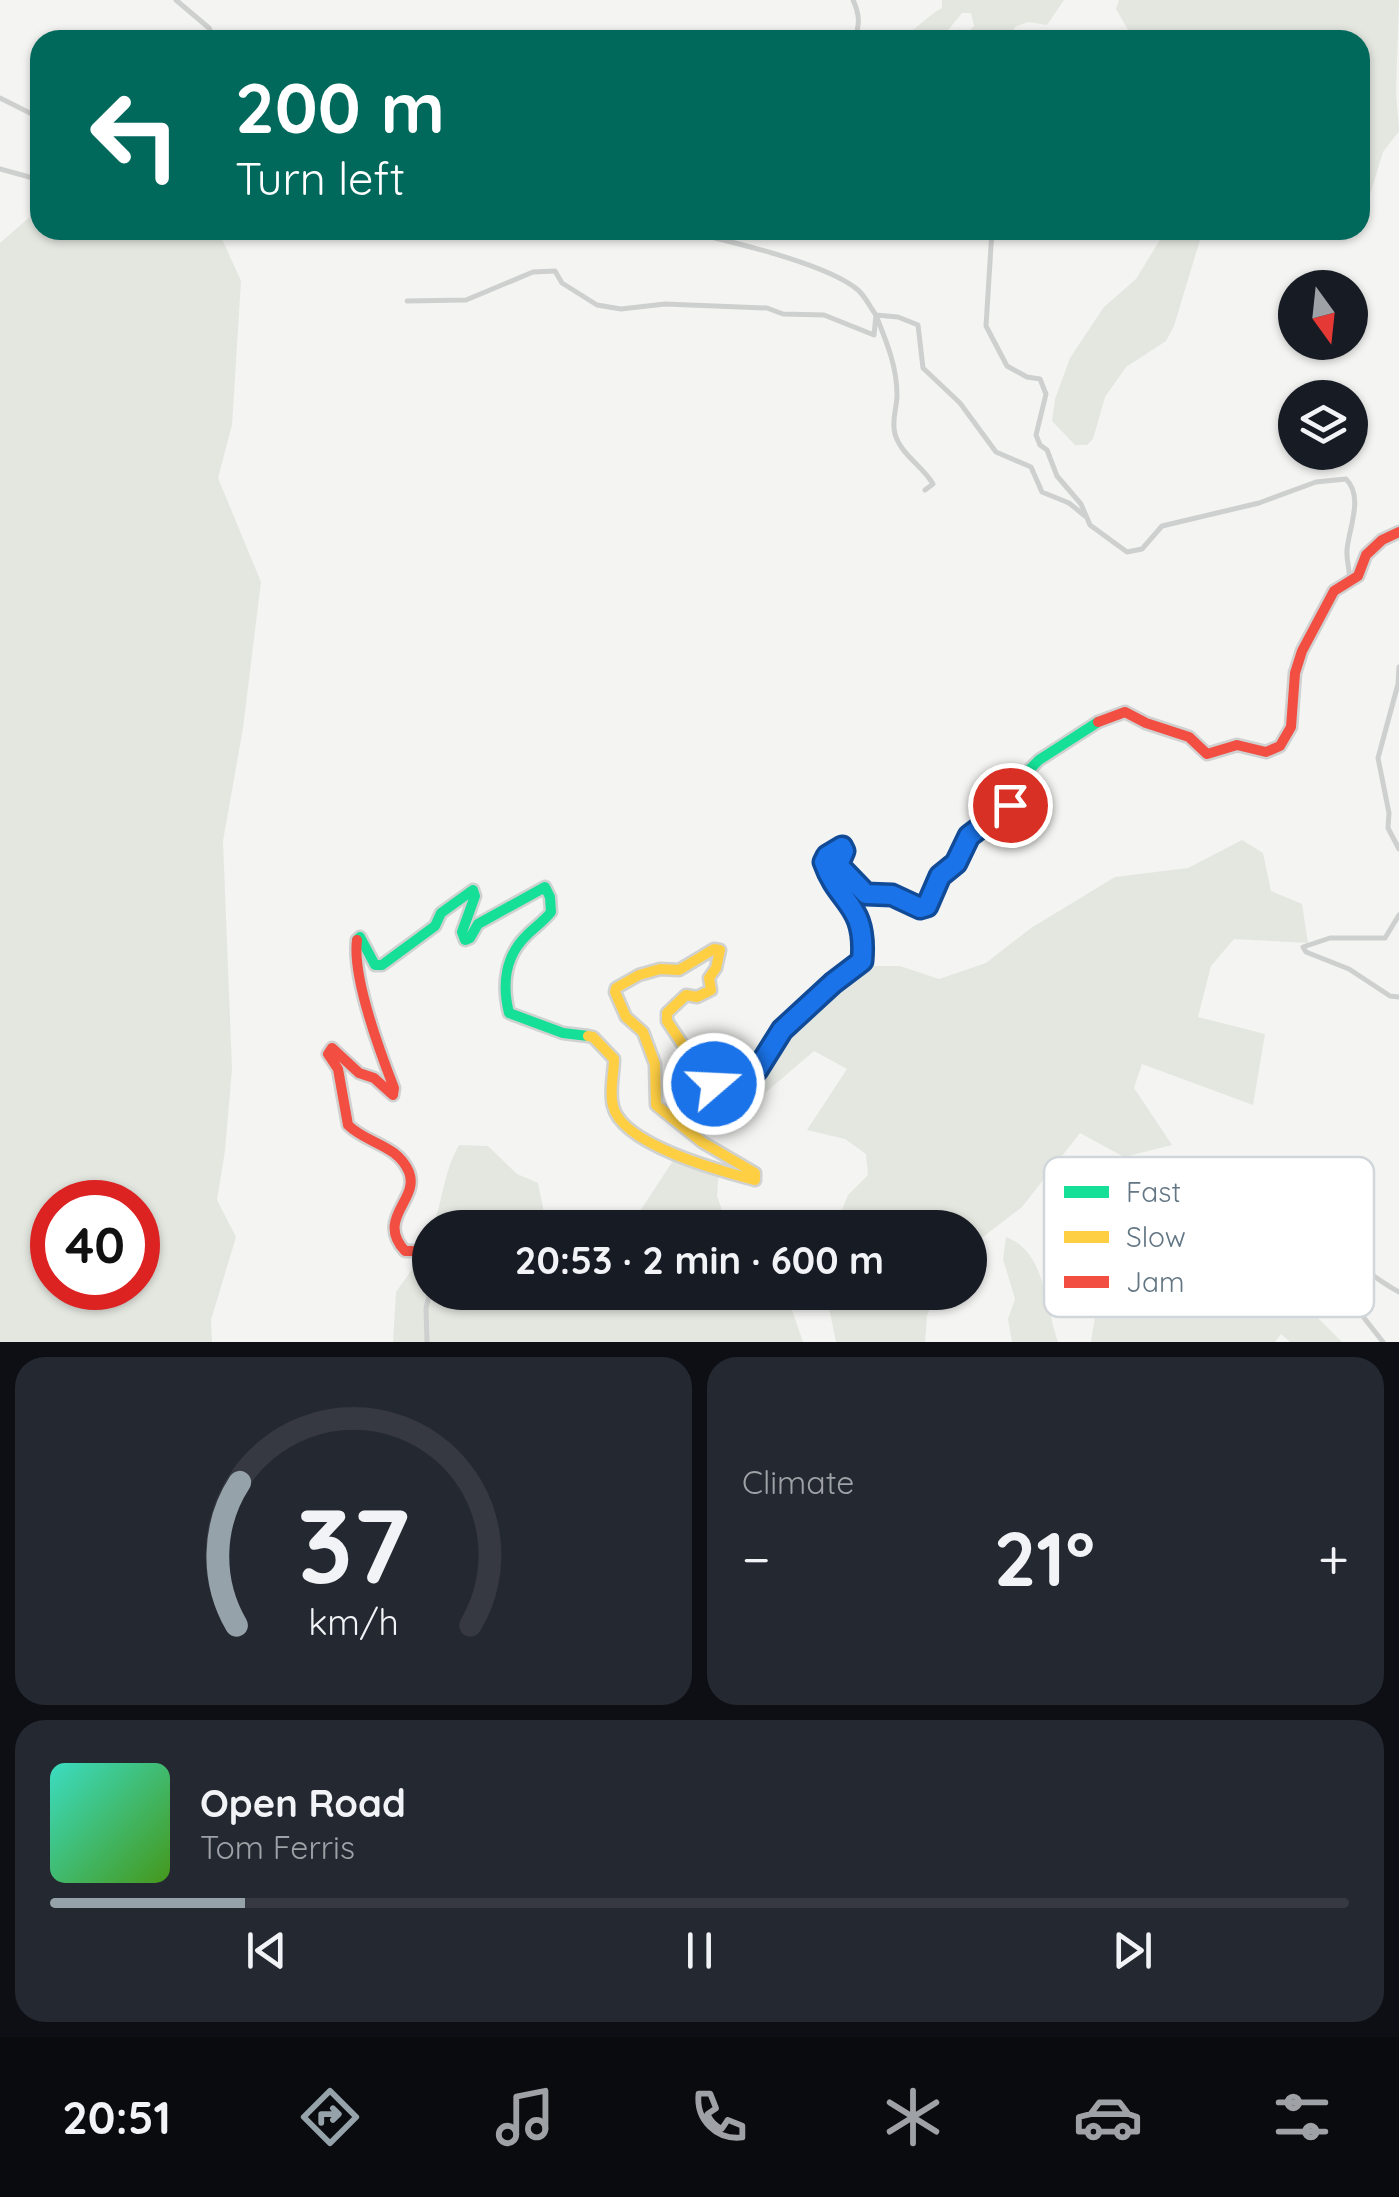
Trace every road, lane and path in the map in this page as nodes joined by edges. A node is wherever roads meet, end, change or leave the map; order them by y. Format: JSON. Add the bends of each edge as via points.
{"nodes":[{"id":1,"x":176,"y":0,"type":"edge"},
{"id":2,"x":853,"y":0,"type":"edge"},
{"id":3,"x":211,"y":30,"type":"edge"},
{"id":4,"x":858,"y":30,"type":"edge"},
{"id":5,"x":0,"y":98,"type":"edge"},
{"id":6,"x":30,"y":113,"type":"edge"},
{"id":7,"x":0,"y":168,"type":"edge"},
{"id":8,"x":30,"y":177,"type":"edge"},
{"id":9,"x":723,"y":240,"type":"edge"},
{"id":10,"x":991,"y":240,"type":"edge"},
{"id":11,"x":408,"y":302,"type":"dead end"},
{"id":12,"x":876,"y":315,"type":"junction"},
{"id":13,"x":925,"y":490,"type":"dead end"},
{"id":14,"x":1085,"y":516,"type":"junction"},
{"id":15,"x":1399,"y":532,"type":"edge"},
{"id":16,"x":1349,"y":583,"type":"junction"},
{"id":17,"x":1399,"y":667,"type":"edge"},
{"id":18,"x":1399,"y":849,"type":"edge"},
{"id":19,"x":1399,"y":915,"type":"edge"},
{"id":20,"x":1399,"y":997,"type":"edge"},
{"id":21,"x":412,"y":1251,"type":"edge"},
{"id":22,"x":1374,"y":1276,"type":"edge"},
{"id":23,"x":1399,"y":1292,"type":"edge"},
{"id":24,"x":426,"y":1310,"type":"edge"},
{"id":25,"x":1363,"y":1317,"type":"edge"},
{"id":26,"x":427,"y":1342,"type":"edge"},
{"id":27,"x":1383,"y":1342,"type":"edge"}],
"edges":[{"from":1,"to":3,"type":"street"},
{"from":2,"to":4,"type":"street"},
{"from":5,"to":6,"type":"street"},
{"from":7,"to":8,"type":"street"},
{"from":9,"to":12,"type":"street","via":[[841,279],[859,290]]},
{"from":10,"to":14,"type":"street","via":[[986,326],[1007,366],[1044,386],[1036,435]]},
{"from":11,"to":12,"type":"street","via":[[466,300],[533,272],[555,271],[562,283],[597,304],[622,308],[767,308],[824,315],[874,335]]},
{"from":12,"to":13,"type":"street","via":[[892,357],[895,434],[933,484]]},
{"from":12,"to":14,"type":"street","via":[[918,325],[924,368],[976,422],[986,442],[1031,467],[1042,492]]},
{"from":14,"to":16,"type":"street","via":[[1133,553],[1162,526],[1346,478],[1356,500],[1347,547]]},
{"from":15,"to":16,"type":"street","via":[[1366,555]]},
{"from":16,"to":21,"type":"street","via":[[1334,592],[1302,651],[1292,727],[1280,746],[1266,752],[1237,745],[1206,754],[1188,736],[1125,712],[1089,726],[1016,783],[1010,805],[969,836],[920,908],[892,895],[866,894],[838,865],[844,851],[836,848],[824,862],[862,926],[862,961],[782,1030],[742,1084],[720,1087],[694,1076],[682,1039],[667,1020],[686,995],[712,990],[709,978],[720,950],[679,970],[639,974],[616,988],[655,1064],[656,1105],[755,1173],[754,1180],[676,1156],[625,1125],[611,1100],[614,1060],[594,1037],[510,1013],[504,997],[508,964],[526,934],[551,914],[545,887],[478,924],[465,940],[473,890],[382,965],[375,965],[360,937],[357,962],[392,1096],[336,1050],[328,1054],[338,1069],[348,1125],[385,1144],[408,1169],[411,1182],[394,1226],[396,1241]]},
{"from":17,"to":18,"type":"street","via":[[1378,758],[1388,828]]},
{"from":19,"to":20,"type":"street","via":[[1385,938],[1330,938],[1303,948]]},
{"from":22,"to":23,"type":"street"},
{"from":24,"to":26,"type":"street"},
{"from":25,"to":27,"type":"street"}]}
